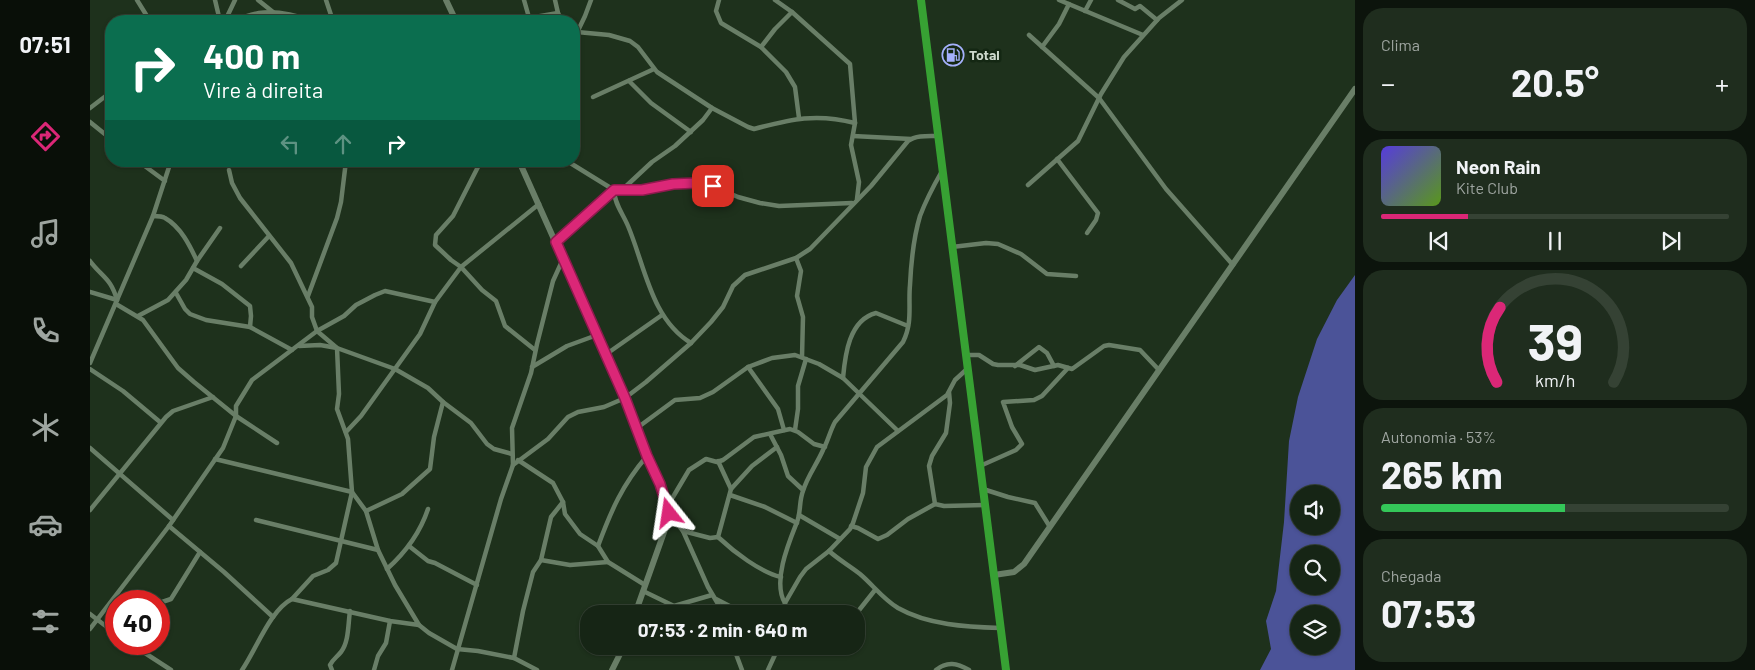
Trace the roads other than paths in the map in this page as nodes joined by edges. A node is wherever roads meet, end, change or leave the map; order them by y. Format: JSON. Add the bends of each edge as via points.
{"nodes":[{"id":1,"x":138,"y":0,"type":"edge"},
{"id":2,"x":215,"y":0,"type":"edge"},
{"id":3,"x":235,"y":0,"type":"edge"},
{"id":4,"x":258,"y":0,"type":"edge"},
{"id":5,"x":326,"y":0,"type":"edge"},
{"id":6,"x":446,"y":0,"type":"edge"},
{"id":7,"x":524,"y":0,"type":"edge"},
{"id":8,"x":555,"y":0,"type":"edge"},
{"id":9,"x":591,"y":0,"type":"edge"},
{"id":10,"x":719,"y":0,"type":"edge"},
{"id":11,"x":775,"y":0,"type":"edge"},
{"id":12,"x":921,"y":0,"type":"edge"},
{"id":13,"x":1059,"y":0,"type":"edge"},
{"id":14,"x":1091,"y":0,"type":"edge"},
{"id":15,"x":1118,"y":0,"type":"edge"},
{"id":16,"x":1182,"y":0,"type":"edge"},
{"id":17,"x":1069,"y":4,"type":"junction"},
{"id":18,"x":1085,"y":11,"type":"junction"},
{"id":19,"x":273,"y":12,"type":"junction"},
{"id":20,"x":792,"y":12,"type":"junction"},
{"id":21,"x":558,"y":13,"type":"joint"},
{"id":22,"x":147,"y":15,"type":"edge"},
{"id":23,"x":219,"y":15,"type":"edge"},
{"id":24,"x":229,"y":15,"type":"edge"},
{"id":25,"x":254,"y":15,"type":"edge"},
{"id":26,"x":292,"y":15,"type":"edge"},
{"id":27,"x":331,"y":15,"type":"edge"},
{"id":28,"x":453,"y":15,"type":"edge"},
{"id":29,"x":528,"y":15,"type":"edge"},
{"id":30,"x":550,"y":15,"type":"edge"},
{"id":31,"x":1157,"y":20,"type":"junction"},
{"id":32,"x":580,"y":25,"type":"edge"},
{"id":33,"x":580,"y":32,"type":"edge"},
{"id":34,"x":1029,"y":35,"type":"dead end"},
{"id":35,"x":1143,"y":35,"type":"junction"},
{"id":36,"x":761,"y":47,"type":"junction"},
{"id":37,"x":1042,"y":47,"type":"junction"},
{"id":38,"x":654,"y":69,"type":"junction"},
{"id":39,"x":630,"y":81,"type":"junction"},
{"id":40,"x":1355,"y":89,"type":"edge"},
{"id":41,"x":105,"y":97,"type":"edge"},
{"id":42,"x":593,"y":97,"type":"dead end"},
{"id":43,"x":1099,"y":98,"type":"junction"},
{"id":44,"x":90,"y":108,"type":"edge"},
{"id":45,"x":712,"y":108,"type":"junction"},
{"id":46,"x":799,"y":118,"type":"junction"},
{"id":47,"x":90,"y":122,"type":"edge"},
{"id":48,"x":855,"y":123,"type":"junction"},
{"id":49,"x":691,"y":132,"type":"junction"},
{"id":50,"x":105,"y":134,"type":"edge"},
{"id":51,"x":853,"y":136,"type":"junction"},
{"id":52,"x":938,"y":136,"type":"junction"},
{"id":53,"x":911,"y":139,"type":"junction"},
{"id":54,"x":1057,"y":159,"type":"junction"},
{"id":55,"x":146,"y":167,"type":"edge"},
{"id":56,"x":170,"y":167,"type":"edge"},
{"id":57,"x":345,"y":167,"type":"edge"},
{"id":58,"x":478,"y":167,"type":"edge"},
{"id":59,"x":522,"y":167,"type":"edge"},
{"id":60,"x":577,"y":167,"type":"edge"},
{"id":61,"x":942,"y":169,"type":"junction"},
{"id":62,"x":229,"y":170,"type":"dead end"},
{"id":63,"x":165,"y":181,"type":"junction"},
{"id":64,"x":859,"y":182,"type":"junction"},
{"id":65,"x":1028,"y":185,"type":"dead end"},
{"id":66,"x":868,"y":188,"type":"junction"},
{"id":67,"x":623,"y":189,"type":"junction"},
{"id":68,"x":614,"y":190,"type":"junction"},
{"id":69,"x":857,"y":199,"type":"junction"},
{"id":70,"x":852,"y":203,"type":"junction"},
{"id":71,"x":538,"y":204,"type":"junction"},
{"id":72,"x":153,"y":216,"type":"junction"},
{"id":73,"x":220,"y":228,"type":"dead end"},
{"id":74,"x":1087,"y":232,"type":"dead end"},
{"id":75,"x":269,"y":236,"type":"junction"},
{"id":76,"x":556,"y":242,"type":"junction"},
{"id":77,"x":952,"y":247,"type":"junction"},
{"id":78,"x":796,"y":258,"type":"junction"},
{"id":79,"x":563,"y":259,"type":"junction"},
{"id":80,"x":90,"y":261,"type":"edge"},
{"id":81,"x":197,"y":262,"type":"junction"},
{"id":82,"x":1233,"y":265,"type":"junction"},
{"id":83,"x":241,"y":266,"type":"dead end"},
{"id":84,"x":461,"y":267,"type":"junction"},
{"id":85,"x":192,"y":268,"type":"junction"},
{"id":86,"x":1076,"y":276,"type":"dead end"},
{"id":87,"x":90,"y":292,"type":"edge"},
{"id":88,"x":176,"y":293,"type":"junction"},
{"id":89,"x":308,"y":297,"type":"junction"},
{"id":90,"x":117,"y":302,"type":"junction"},
{"id":91,"x":435,"y":302,"type":"junction"},
{"id":92,"x":662,"y":315,"type":"junction"},
{"id":93,"x":138,"y":316,"type":"junction"},
{"id":94,"x":908,"y":326,"type":"junction"},
{"id":95,"x":250,"y":327,"type":"junction"},
{"id":96,"x":317,"y":331,"type":"junction"},
{"id":97,"x":597,"y":335,"type":"junction"},
{"id":98,"x":692,"y":343,"type":"junction"},
{"id":99,"x":298,"y":346,"type":"junction"},
{"id":100,"x":337,"y":348,"type":"junction"},
{"id":101,"x":292,"y":350,"type":"junction"},
{"id":102,"x":535,"y":350,"type":"junction"},
{"id":103,"x":605,"y":355,"type":"junction"},
{"id":104,"x":966,"y":355,"type":"junction"},
{"id":105,"x":804,"y":358,"type":"junction"},
{"id":106,"x":90,"y":363,"type":"edge"},
{"id":107,"x":748,"y":366,"type":"junction"},
{"id":108,"x":1015,"y":366,"type":"junction"},
{"id":109,"x":1054,"y":366,"type":"junction"},
{"id":110,"x":532,"y":367,"type":"junction"},
{"id":111,"x":1068,"y":368,"type":"junction"},
{"id":112,"x":90,"y":369,"type":"edge"},
{"id":113,"x":395,"y":369,"type":"junction"},
{"id":114,"x":967,"y":369,"type":"junction"},
{"id":115,"x":1159,"y":370,"type":"junction"},
{"id":116,"x":842,"y":378,"type":"junction"},
{"id":117,"x":949,"y":392,"type":"junction"},
{"id":118,"x":858,"y":393,"type":"junction"},
{"id":119,"x":213,"y":397,"type":"junction"},
{"id":120,"x":625,"y":398,"type":"junction"},
{"id":121,"x":442,"y":402,"type":"junction"},
{"id":122,"x":236,"y":416,"type":"junction"},
{"id":123,"x":160,"y":422,"type":"junction"},
{"id":124,"x":637,"y":428,"type":"junction"},
{"id":125,"x":784,"y":430,"type":"junction"},
{"id":126,"x":795,"y":430,"type":"junction"},
{"id":127,"x":898,"y":431,"type":"junction"},
{"id":128,"x":346,"y":432,"type":"junction"},
{"id":129,"x":770,"y":434,"type":"junction"},
{"id":130,"x":276,"y":443,"type":"dead end"},
{"id":131,"x":777,"y":447,"type":"junction"},
{"id":132,"x":825,"y":447,"type":"junction"},
{"id":133,"x":90,"y":448,"type":"edge"},
{"id":134,"x":512,"y":454,"type":"junction"},
{"id":135,"x":647,"y":456,"type":"junction"},
{"id":136,"x":215,"y":460,"type":"junction"},
{"id":137,"x":518,"y":460,"type":"junction"},
{"id":138,"x":718,"y":461,"type":"junction"},
{"id":139,"x":513,"y":464,"type":"junction"},
{"id":140,"x":980,"y":466,"type":"junction"},
{"id":141,"x":119,"y":473,"type":"junction"},
{"id":142,"x":982,"y":489,"type":"junction"},
{"id":143,"x":803,"y":490,"type":"junction"},
{"id":144,"x":352,"y":492,"type":"junction"},
{"id":145,"x":730,"y":492,"type":"junction"},
{"id":146,"x":563,"y":502,"type":"junction"},
{"id":147,"x":935,"y":504,"type":"junction"},
{"id":148,"x":984,"y":506,"type":"junction"},
{"id":149,"x":428,"y":509,"type":"dead end"},
{"id":150,"x":90,"y":510,"type":"edge"},
{"id":151,"x":366,"y":511,"type":"junction"},
{"id":152,"x":669,"y":513,"type":"junction"},
{"id":153,"x":799,"y":515,"type":"junction"},
{"id":154,"x":173,"y":520,"type":"junction"},
{"id":155,"x":256,"y":520,"type":"dead end"},
{"id":156,"x":797,"y":523,"type":"junction"},
{"id":157,"x":169,"y":526,"type":"junction"},
{"id":158,"x":851,"y":526,"type":"junction"},
{"id":159,"x":1050,"y":527,"type":"junction"},
{"id":160,"x":683,"y":531,"type":"junction"},
{"id":161,"x":718,"y":537,"type":"junction"},
{"id":162,"x":840,"y":539,"type":"junction"},
{"id":163,"x":340,"y":542,"type":"junction"},
{"id":164,"x":409,"y":546,"type":"junction"},
{"id":165,"x":598,"y":546,"type":"junction"},
{"id":166,"x":378,"y":550,"type":"junction"},
{"id":167,"x":829,"y":551,"type":"junction"},
{"id":168,"x":200,"y":552,"type":"junction"},
{"id":169,"x":541,"y":560,"type":"junction"},
{"id":170,"x":608,"y":562,"type":"junction"},
{"id":171,"x":388,"y":569,"type":"junction"},
{"id":172,"x":994,"y":575,"type":"junction"},
{"id":173,"x":781,"y":577,"type":"junction"},
{"id":174,"x":477,"y":585,"type":"junction"},
{"id":175,"x":644,"y":588,"type":"junction"},
{"id":176,"x":875,"y":590,"type":"junction"},
{"id":177,"x":714,"y":597,"type":"junction"},
{"id":178,"x":170,"y":599,"type":"edge"},
{"id":179,"x":292,"y":599,"type":"junction"},
{"id":180,"x":638,"y":605,"type":"edge"},
{"id":181,"x":672,"y":605,"type":"edge"},
{"id":182,"x":678,"y":605,"type":"edge"},
{"id":183,"x":719,"y":605,"type":"edge"},
{"id":184,"x":729,"y":605,"type":"edge"},
{"id":185,"x":785,"y":605,"type":"joint"},
{"id":186,"x":863,"y":605,"type":"edge"},
{"id":187,"x":350,"y":611,"type":"junction"},
{"id":188,"x":90,"y":614,"type":"edge"},
{"id":189,"x":273,"y":617,"type":"junction"},
{"id":190,"x":98,"y":620,"type":"junction"},
{"id":191,"x":390,"y":621,"type":"junction"},
{"id":192,"x":105,"y":625,"type":"edge"},
{"id":193,"x":419,"y":625,"type":"junction"},
{"id":194,"x":1000,"y":628,"type":"junction"},
{"id":195,"x":90,"y":629,"type":"edge"},
{"id":196,"x":457,"y":649,"type":"junction"},
{"id":197,"x":148,"y":655,"type":"edge"},
{"id":198,"x":619,"y":655,"type":"edge"},
{"id":199,"x":735,"y":655,"type":"edge"},
{"id":200,"x":775,"y":655,"type":"edge"},
{"id":201,"x":514,"y":658,"type":"junction"},
{"id":202,"x":171,"y":670,"type":"edge"},
{"id":203,"x":242,"y":670,"type":"edge"},
{"id":204,"x":332,"y":670,"type":"edge"},
{"id":205,"x":374,"y":670,"type":"edge"},
{"id":206,"x":452,"y":670,"type":"edge"},
{"id":207,"x":537,"y":670,"type":"edge"},
{"id":208,"x":612,"y":670,"type":"edge"},
{"id":209,"x":742,"y":670,"type":"edge"},
{"id":210,"x":768,"y":670,"type":"edge"},
{"id":211,"x":936,"y":670,"type":"edge"},
{"id":212,"x":969,"y":670,"type":"edge"},
{"id":213,"x":1006,"y":670,"type":"edge"}],
"edges":[{"from":1,"to":22,"type":"street"},
{"from":2,"to":23,"type":"street"},
{"from":3,"to":24,"type":"street"},
{"from":4,"to":19,"type":"street"},
{"from":5,"to":27,"type":"street"},
{"from":6,"to":28,"type":"street"},
{"from":7,"to":29,"type":"street"},
{"from":8,"to":21,"type":"street"},
{"from":9,"to":32,"type":"street"},
{"from":10,"to":36,"type":"street","via":[[716,11],[721,23]]},
{"from":11,"to":20,"type":"street"},
{"from":12,"to":52,"type":"highway"},
{"from":13,"to":17,"type":"street"},
{"from":14,"to":18,"type":"street"},
{"from":15,"to":31,"type":"street","via":[[1135,9],[1144,8]]},
{"from":16,"to":31,"type":"street"},
{"from":17,"to":18,"type":"street"},
{"from":17,"to":37,"type":"street"},
{"from":18,"to":35,"type":"street"},
{"from":19,"to":25,"type":"street"},
{"from":19,"to":26,"type":"street"},
{"from":20,"to":36,"type":"street"},
{"from":20,"to":48,"type":"street","via":[[850,64]]},
{"from":21,"to":30,"type":"street"},
{"from":31,"to":35,"type":"street"},
{"from":33,"to":38,"type":"street","via":[[630,40]]},
{"from":34,"to":37,"type":"street"},
{"from":35,"to":43,"type":"street","via":[[1124,57]]},
{"from":36,"to":46,"type":"street","via":[[786,72],[795,88]]},
{"from":37,"to":43,"type":"street"},
{"from":38,"to":39,"type":"street"},
{"from":38,"to":45,"type":"street"},
{"from":39,"to":42,"type":"street"},
{"from":39,"to":49,"type":"street","via":[[651,103]]},
{"from":40,"to":82,"type":"street"},
{"from":41,"to":44,"type":"street"},
{"from":43,"to":54,"type":"street","via":[[1078,140]]},
{"from":43,"to":82,"type":"street","via":[[1166,189]]},
{"from":45,"to":46,"type":"street","via":[[754,128]]},
{"from":45,"to":49,"type":"street"},
{"from":46,"to":48,"type":"street","via":[[834,118]]},
{"from":47,"to":50,"type":"street"},
{"from":48,"to":51,"type":"street"},
{"from":49,"to":67,"type":"street"},
{"from":51,"to":53,"type":"street"},
{"from":51,"to":64,"type":"street","via":[[851,145]]},
{"from":52,"to":53,"type":"street"},
{"from":52,"to":61,"type":"highway"},
{"from":53,"to":66,"type":"street"},
{"from":54,"to":65,"type":"street"},
{"from":54,"to":74,"type":"street","via":[[1098,213]]},
{"from":55,"to":63,"type":"street"},
{"from":56,"to":63,"type":"street"},
{"from":57,"to":89,"type":"street","via":[[337,218]]},
{"from":58,"to":84,"type":"street","via":[[453,216],[436,235],[436,245]]},
{"from":59,"to":71,"type":"street"},
{"from":60,"to":68,"type":"street"},
{"from":61,"to":77,"type":"highway"},
{"from":61,"to":94,"type":"street","via":[[919,223]]},
{"from":62,"to":75,"type":"street","via":[[240,198]]},
{"from":63,"to":72,"type":"street"},
{"from":64,"to":66,"type":"street"},
{"from":64,"to":69,"type":"street"},
{"from":66,"to":69,"type":"street"},
{"from":67,"to":68,"type":"street"},
{"from":67,"to":70,"type":"street","via":[[642,190],[696,183],[760,204]]},
{"from":68,"to":76,"type":"street"},
{"from":68,"to":92,"type":"street","via":[[614,198]]},
{"from":69,"to":70,"type":"street"},
{"from":70,"to":78,"type":"street","via":[[810,249]]},
{"from":71,"to":76,"type":"street"},
{"from":71,"to":84,"type":"street"},
{"from":72,"to":81,"type":"street","via":[[164,217],[174,225],[190,246]]},
{"from":72,"to":90,"type":"street"},
{"from":73,"to":81,"type":"street"},
{"from":75,"to":83,"type":"street"},
{"from":75,"to":89,"type":"street","via":[[291,263]]},
{"from":76,"to":79,"type":"street"},
{"from":77,"to":86,"type":"street","via":[[998,244],[1021,254],[1048,274]]},
{"from":77,"to":104,"type":"highway"},
{"from":78,"to":98,"type":"street","via":[[744,275]]},
{"from":78,"to":105,"type":"street","via":[[801,271],[797,296],[803,317]]},
{"from":79,"to":97,"type":"street"},
{"from":79,"to":102,"type":"street","via":[[553,281]]},
{"from":80,"to":90,"type":"street","via":[[107,278]]},
{"from":81,"to":85,"type":"street"},
{"from":82,"to":115,"type":"street"},
{"from":84,"to":91,"type":"street"},
{"from":84,"to":102,"type":"street","via":[[496,300],[505,326]]},
{"from":85,"to":88,"type":"street"},
{"from":85,"to":95,"type":"street","via":[[222,284],[250,306]]},
{"from":87,"to":90,"type":"street"},
{"from":88,"to":93,"type":"street"},
{"from":88,"to":95,"type":"street","via":[[185,309],[197,317]]},
{"from":89,"to":96,"type":"street"},
{"from":90,"to":93,"type":"street"},
{"from":90,"to":106,"type":"street"},
{"from":91,"to":96,"type":"street","via":[[385,292],[356,304],[344,316]]},
{"from":91,"to":113,"type":"street","via":[[420,334]]},
{"from":92,"to":98,"type":"street"},
{"from":92,"to":103,"type":"street"},
{"from":93,"to":119,"type":"street","via":[[178,368]]},
{"from":94,"to":116,"type":"street","via":[[876,312],[863,320],[845,351]]},
{"from":94,"to":118,"type":"street","via":[[903,342]]},
{"from":95,"to":101,"type":"street"},
{"from":96,"to":99,"type":"street"},
{"from":96,"to":100,"type":"street"},
{"from":97,"to":103,"type":"street"},
{"from":97,"to":110,"type":"street","via":[[567,346]]},
{"from":98,"to":120,"type":"street"},
{"from":99,"to":100,"type":"street"},
{"from":99,"to":101,"type":"street"},
{"from":100,"to":113,"type":"street"},
{"from":100,"to":128,"type":"street","via":[[337,409]]},
{"from":101,"to":122,"type":"street","via":[[252,380],[236,406]]},
{"from":102,"to":110,"type":"street"},
{"from":103,"to":120,"type":"street"},
{"from":104,"to":108,"type":"street","via":[[979,355],[993,364]]},
{"from":104,"to":114,"type":"highway"},
{"from":105,"to":107,"type":"street","via":[[784,356]]},
{"from":105,"to":116,"type":"street"},
{"from":105,"to":126,"type":"street"},
{"from":107,"to":124,"type":"street","via":[[713,392],[700,398],[675,400]]},
{"from":107,"to":125,"type":"street","via":[[778,409]]},
{"from":108,"to":109,"type":"street","via":[[1035,370]]},
{"from":108,"to":109,"type":"street","via":[[1039,347],[1047,353]]},
{"from":109,"to":111,"type":"street"},
{"from":110,"to":134,"type":"street","via":[[512,428]]},
{"from":111,"to":115,"type":"street","via":[[1076,367],[1109,345],[1140,350]]},
{"from":111,"to":140,"type":"street","via":[[1042,396],[1034,400],[1003,402],[1022,444],[1016,450]]},
{"from":112,"to":123,"type":"street"},
{"from":113,"to":121,"type":"street","via":[[428,388]]},
{"from":113,"to":128,"type":"street"},
{"from":114,"to":117,"type":"street","via":[[955,380]]},
{"from":114,"to":140,"type":"highway"},
{"from":115,"to":159,"type":"street"},
{"from":116,"to":118,"type":"street"},
{"from":117,"to":127,"type":"street"},
{"from":117,"to":147,"type":"street","via":[[946,432],[929,466]]},
{"from":118,"to":127,"type":"street"},
{"from":118,"to":132,"type":"street","via":[[835,422]]},
{"from":119,"to":122,"type":"street"},
{"from":119,"to":123,"type":"street","via":[[173,412]]},
{"from":120,"to":124,"type":"street"},
{"from":120,"to":137,"type":"street","via":[[573,414],[548,439]]},
{"from":121,"to":134,"type":"street","via":[[471,424],[487,444]]},
{"from":121,"to":151,"type":"street","via":[[430,469],[402,494]]},
{"from":122,"to":130,"type":"street"},
{"from":122,"to":136,"type":"street"},
{"from":123,"to":141,"type":"street"},
{"from":124,"to":135,"type":"street"},
{"from":125,"to":126,"type":"street"},
{"from":125,"to":129,"type":"street"},
{"from":126,"to":132,"type":"street","via":[[814,444]]},
{"from":127,"to":158,"type":"street","via":[[877,446],[869,459],[863,493]]},
{"from":128,"to":144,"type":"street"},
{"from":129,"to":131,"type":"street"},
{"from":129,"to":138,"type":"street","via":[[754,437]]},
{"from":131,"to":143,"type":"street","via":[[788,476]]},
{"from":131,"to":145,"type":"street","via":[[752,466]]},
{"from":132,"to":143,"type":"street"},
{"from":133,"to":141,"type":"street"},
{"from":134,"to":139,"type":"street"},
{"from":135,"to":152,"type":"street"},
{"from":135,"to":165,"type":"street","via":[[618,497]]},
{"from":136,"to":144,"type":"street"},
{"from":136,"to":154,"type":"street"},
{"from":137,"to":139,"type":"street"},
{"from":137,"to":146,"type":"street","via":[[553,483]]},
{"from":138,"to":145,"type":"street"},
{"from":138,"to":152,"type":"street","via":[[706,460],[689,470],[670,502]]},
{"from":139,"to":174,"type":"street"},
{"from":140,"to":142,"type":"highway"},
{"from":141,"to":150,"type":"street"},
{"from":141,"to":154,"type":"street"},
{"from":142,"to":148,"type":"highway"},
{"from":142,"to":159,"type":"street","via":[[1035,503]]},
{"from":143,"to":153,"type":"street"},
{"from":144,"to":151,"type":"street"},
{"from":144,"to":163,"type":"street"},
{"from":145,"to":156,"type":"street"},
{"from":145,"to":161,"type":"street"},
{"from":146,"to":165,"type":"street","via":[[564,514],[573,527]]},
{"from":146,"to":169,"type":"street","via":[[551,516]]},
{"from":147,"to":148,"type":"street"},
{"from":147,"to":158,"type":"street","via":[[878,539]]},
{"from":148,"to":172,"type":"highway"},
{"from":149,"to":164,"type":"street","via":[[418,534]]},
{"from":151,"to":166,"type":"street"},
{"from":152,"to":160,"type":"street"},
{"from":152,"to":175,"type":"street"},
{"from":153,"to":156,"type":"street"},
{"from":153,"to":162,"type":"street"},
{"from":154,"to":157,"type":"street"},
{"from":155,"to":163,"type":"street"},
{"from":156,"to":173,"type":"street","via":[[786,550]]},
{"from":157,"to":168,"type":"street"},
{"from":157,"to":190,"type":"street"},
{"from":158,"to":162,"type":"street"},
{"from":159,"to":172,"type":"street","via":[[1024,564],[1014,572]]},
{"from":160,"to":161,"type":"street"},
{"from":160,"to":177,"type":"street"},
{"from":161,"to":173,"type":"street","via":[[748,561]]},
{"from":162,"to":167,"type":"street"},
{"from":163,"to":166,"type":"street"},
{"from":163,"to":179,"type":"street","via":[[336,563],[313,576]]},
{"from":164,"to":171,"type":"street"},
{"from":164,"to":174,"type":"street","via":[[428,561]]},
{"from":165,"to":170,"type":"street"},
{"from":166,"to":171,"type":"street"},
{"from":167,"to":176,"type":"street"},
{"from":167,"to":185,"type":"street","via":[[806,569]]},
{"from":168,"to":178,"type":"street"},
{"from":168,"to":189,"type":"street"},
{"from":169,"to":170,"type":"street","via":[[570,566]]},
{"from":169,"to":201,"type":"street","via":[[533,572],[522,611]]},
{"from":170,"to":175,"type":"street"},
{"from":171,"to":193,"type":"street"},
{"from":172,"to":194,"type":"highway"},
{"from":173,"to":185,"type":"street"},
{"from":174,"to":196,"type":"street"},
{"from":175,"to":180,"type":"street"},
{"from":175,"to":181,"type":"street"},
{"from":176,"to":186,"type":"street"},
{"from":176,"to":194,"type":"street","via":[[898,608],[923,618],[953,625]]},
{"from":177,"to":182,"type":"street"},
{"from":177,"to":183,"type":"street"},
{"from":177,"to":184,"type":"street"},
{"from":179,"to":187,"type":"street"},
{"from":179,"to":189,"type":"street"},
{"from":187,"to":191,"type":"street"},
{"from":187,"to":204,"type":"street","via":[[347,638],[330,665]]},
{"from":188,"to":190,"type":"street"},
{"from":189,"to":203,"type":"street"},
{"from":190,"to":192,"type":"street"},
{"from":190,"to":195,"type":"street"},
{"from":191,"to":193,"type":"street"},
{"from":191,"to":205,"type":"street","via":[[386,643]]},
{"from":193,"to":196,"type":"street"},
{"from":194,"to":213,"type":"highway"},
{"from":196,"to":201,"type":"street"},
{"from":196,"to":206,"type":"street"},
{"from":197,"to":202,"type":"street"},
{"from":198,"to":208,"type":"street"},
{"from":199,"to":209,"type":"street"},
{"from":200,"to":210,"type":"street"},
{"from":201,"to":207,"type":"street"},
{"from":211,"to":212,"type":"street","via":[[951,664]]}]}
